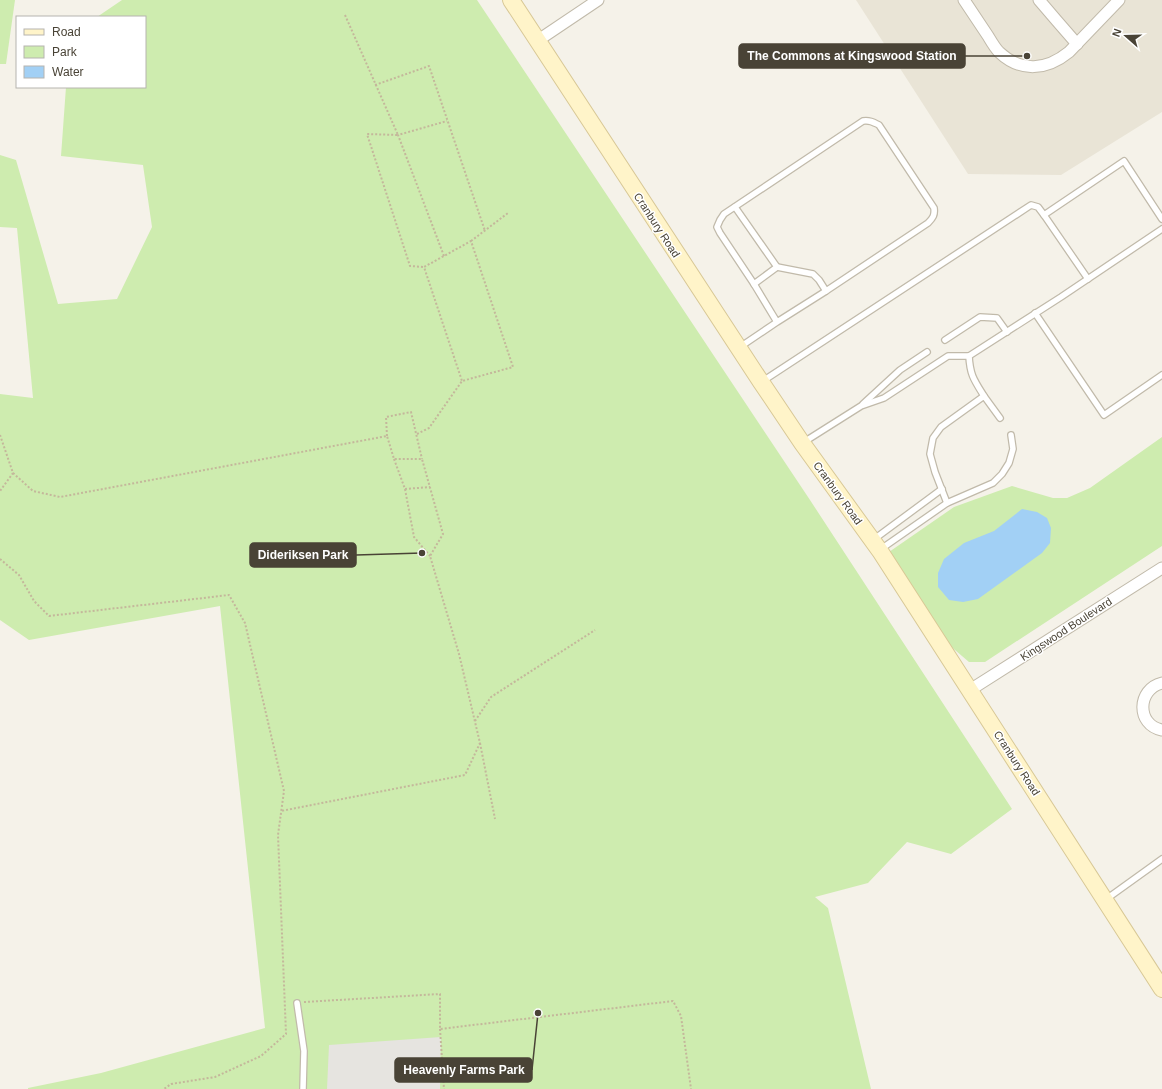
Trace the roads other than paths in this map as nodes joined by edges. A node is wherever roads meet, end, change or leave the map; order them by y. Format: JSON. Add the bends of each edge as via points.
{"nodes":[{"id":1,"x":511,"y":0,"type":"edge"},
{"id":2,"x":598,"y":0,"type":"edge"},
{"id":3,"x":964,"y":0,"type":"edge"},
{"id":4,"x":1039,"y":0,"type":"edge"},
{"id":5,"x":1118,"y":0,"type":"edge"},
{"id":6,"x":537,"y":41,"type":"junction"},
{"id":7,"x":1077,"y":44,"type":"junction"},
{"id":8,"x":735,"y":207,"type":"junction"},
{"id":9,"x":1044,"y":215,"type":"junction"},
{"id":10,"x":1162,"y":219,"type":"edge"},
{"id":11,"x":1162,"y":229,"type":"edge"},
{"id":12,"x":777,"y":267,"type":"junction"},
{"id":13,"x":1088,"y":279,"type":"junction"},
{"id":14,"x":754,"y":284,"type":"junction"},
{"id":15,"x":826,"y":291,"type":"junction"},
{"id":16,"x":1036,"y":314,"type":"junction"},
{"id":17,"x":777,"y":322,"type":"junction"},
{"id":18,"x":1007,"y":332,"type":"junction"},
{"id":19,"x":945,"y":340,"type":"dead end"},
{"id":20,"x":738,"y":348,"type":"junction"},
{"id":21,"x":927,"y":352,"type":"dead end"},
{"id":22,"x":969,"y":356,"type":"junction"},
{"id":23,"x":1162,"y":375,"type":"edge"},
{"id":24,"x":761,"y":382,"type":"junction"},
{"id":25,"x":984,"y":396,"type":"junction"},
{"id":26,"x":861,"y":406,"type":"junction"},
{"id":27,"x":1000,"y":418,"type":"dead end"},
{"id":28,"x":1011,"y":435,"type":"dead end"},
{"id":29,"x":802,"y":443,"type":"junction"},
{"id":30,"x":942,"y":489,"type":"junction"},
{"id":31,"x":947,"y":503,"type":"junction"},
{"id":32,"x":876,"y":546,"type":"junction"},
{"id":33,"x":1162,"y":568,"type":"edge"},
{"id":34,"x":1162,"y":683,"type":"edge"},
{"id":35,"x":970,"y":690,"type":"junction"},
{"id":36,"x":1162,"y":730,"type":"edge"},
{"id":37,"x":1162,"y":859,"type":"edge"},
{"id":38,"x":1105,"y":900,"type":"junction"},
{"id":39,"x":1162,"y":989,"type":"edge"},
{"id":40,"x":298,"y":1003,"type":"road end"},
{"id":41,"x":303,"y":1089,"type":"edge"}],
"edges":[{"from":1,"to":6,"type":"main road","name":"Cranbury Road"},
{"from":2,"to":6,"type":"street"},
{"from":3,"to":7,"type":"street","via":[[998,51],[1021,65],[1032,67],[1052,64]]},
{"from":4,"to":7,"type":"street"},
{"from":5,"to":7,"type":"street"},
{"from":6,"to":20,"type":"main road","name":"Cranbury Road"},
{"from":8,"to":12,"type":"lane"},
{"from":8,"to":14,"type":"lane","via":[[724,214],[717,227]]},
{"from":8,"to":15,"type":"lane","via":[[863,121],[868,120],[879,125],[935,213],[928,223]]},
{"from":9,"to":10,"type":"lane","via":[[1124,161]]},
{"from":9,"to":13,"type":"lane"},
{"from":9,"to":24,"type":"lane","via":[[1038,207],[1031,205]]},
{"from":11,"to":13,"type":"lane"},
{"from":12,"to":14,"type":"lane"},
{"from":12,"to":15,"type":"lane","via":[[812,274]]},
{"from":13,"to":16,"type":"lane"},
{"from":14,"to":17,"type":"lane"},
{"from":15,"to":17,"type":"lane"},
{"from":16,"to":18,"type":"lane"},
{"from":16,"to":23,"type":"lane","via":[[1104,415]]},
{"from":17,"to":20,"type":"lane"},
{"from":18,"to":19,"type":"lane","via":[[997,318],[980,317]]},
{"from":18,"to":22,"type":"lane"},
{"from":20,"to":24,"type":"main road","name":"Cranbury Road"},
{"from":21,"to":26,"type":"lane","via":[[900,370]]},
{"from":22,"to":25,"type":"lane","via":[[972,376]]},
{"from":22,"to":26,"type":"lane","via":[[948,356],[884,398]]},
{"from":24,"to":29,"type":"main road","name":"Cranbury Road"},
{"from":25,"to":27,"type":"lane"},
{"from":25,"to":30,"type":"lane","via":[[941,427],[933,438],[930,454]]},
{"from":26,"to":29,"type":"lane"},
{"from":28,"to":31,"type":"lane","via":[[1013,449],[1002,474],[993,483]]},
{"from":29,"to":32,"type":"main road","name":"Cranbury Road"},
{"from":30,"to":31,"type":"lane"},
{"from":30,"to":32,"type":"lane"},
{"from":31,"to":32,"type":"lane"},
{"from":32,"to":35,"type":"main road","name":"Cranbury Road"},
{"from":33,"to":35,"type":"street","name":"Kingswood Boulevard"},
{"from":34,"to":36,"type":"street","via":[[1148,691],[1142,706],[1147,720],[1152,726]]},
{"from":35,"to":38,"type":"main road","name":"Cranbury Road"},
{"from":37,"to":38,"type":"lane"},
{"from":38,"to":39,"type":"main road","name":"Cranbury Road"},
{"from":40,"to":41,"type":"lane","via":[[304,1051]]}]}
